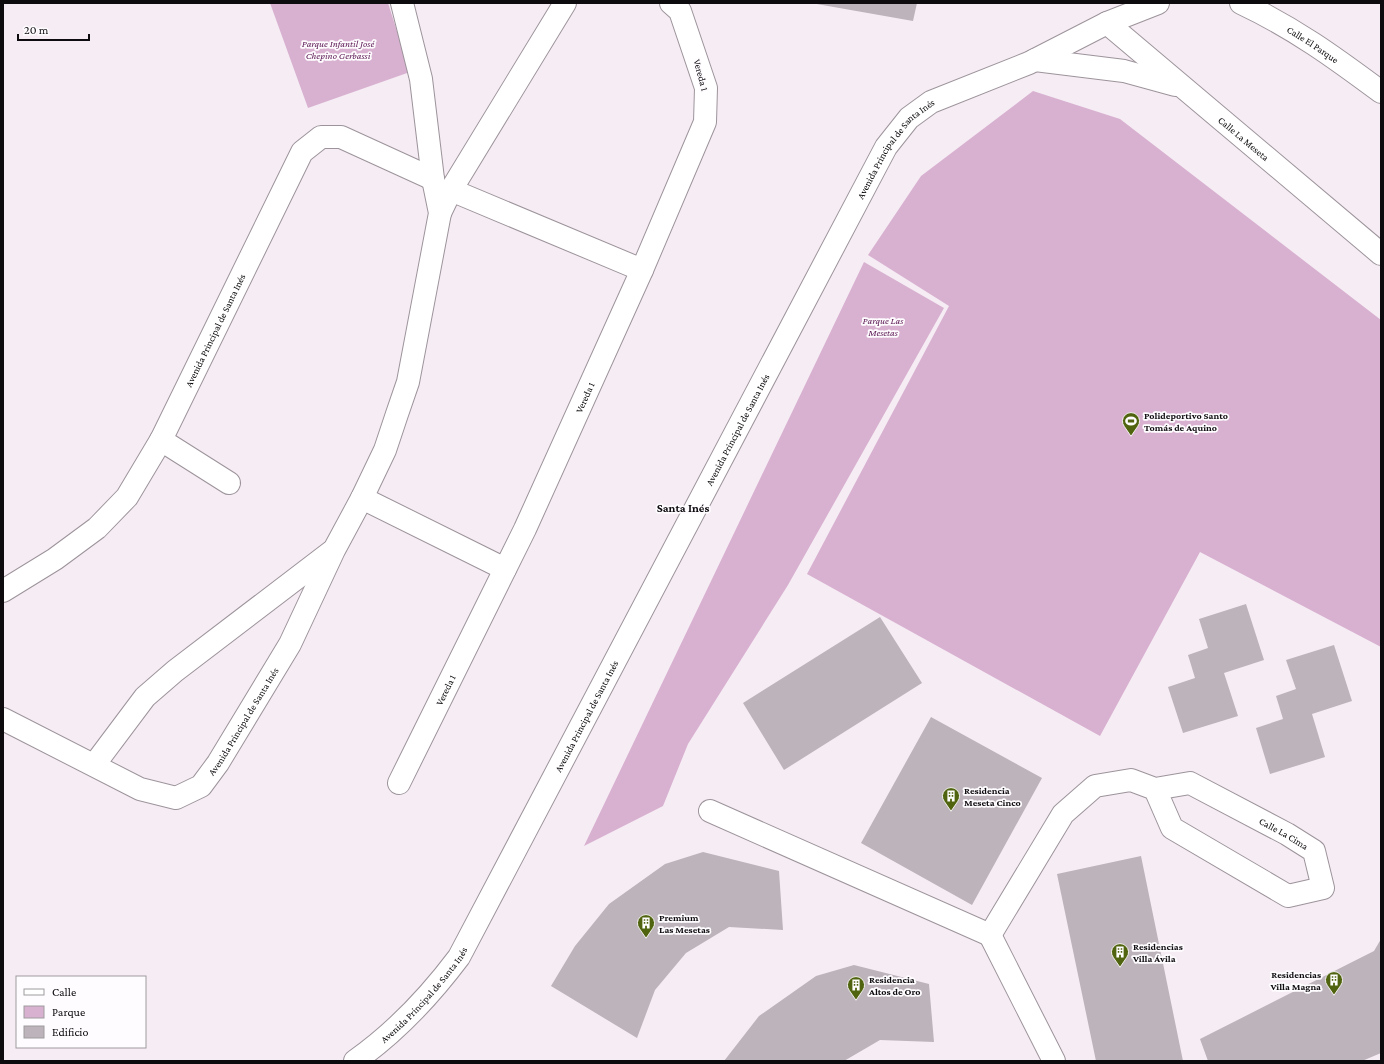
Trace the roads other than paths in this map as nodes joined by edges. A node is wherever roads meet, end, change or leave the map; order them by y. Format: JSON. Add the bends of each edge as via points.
{"nodes":[{"id":1,"x":402,"y":3,"type":"edge"},
{"id":2,"x":565,"y":3,"type":"edge"},
{"id":3,"x":671,"y":3,"type":"edge"},
{"id":4,"x":1158,"y":3,"type":"edge"},
{"id":5,"x":1241,"y":3,"type":"edge"},
{"id":6,"x":1107,"y":23,"type":"junction"},
{"id":7,"x":1035,"y":60,"type":"junction"},
{"id":8,"x":1183,"y":88,"type":"junction"},
{"id":9,"x":1381,"y":92,"type":"edge"},
{"id":10,"x":442,"y":185,"type":"junction"},
{"id":11,"x":1381,"y":254,"type":"edge"},
{"id":12,"x":642,"y":270,"type":"junction"},
{"id":13,"x":161,"y":440,"type":"junction"},
{"id":14,"x":229,"y":482,"type":"dead end"},
{"id":15,"x":362,"y":498,"type":"junction"},
{"id":16,"x":334,"y":550,"type":"junction"},
{"id":17,"x":505,"y":568,"type":"junction"},
{"id":18,"x":3,"y":591,"type":"edge"},
{"id":19,"x":3,"y":719,"type":"edge"},
{"id":20,"x":94,"y":765,"type":"junction"},
{"id":21,"x":399,"y":783,"type":"dead end"},
{"id":22,"x":1154,"y":789,"type":"junction"},
{"id":23,"x":710,"y":811,"type":"dead end"},
{"id":24,"x":990,"y":935,"type":"junction"},
{"id":25,"x":355,"y":1061,"type":"edge"},
{"id":26,"x":1054,"y":1061,"type":"edge"}],
"edges":[{"from":1,"to":10,"type":"street","via":[[421,79]]},
{"from":2,"to":10,"type":"street"},
{"from":3,"to":12,"type":"street","name":"Vereda 1","via":[[680,11],[706,88],[705,122]]},
{"from":4,"to":6,"type":"street"},
{"from":5,"to":9,"type":"street","name":"Calle El Parque","via":[[1323,48]]},
{"from":6,"to":7,"type":"street","name":"Avenida Principal de Santa Inés"},
{"from":6,"to":8,"type":"street","name":"Calle La Meseta"},
{"from":7,"to":8,"type":"street","via":[[1124,70]]},
{"from":7,"to":25,"type":"street","name":"Avenida Principal de Santa Inés","via":[[931,102],[909,118],[886,147],[459,957],[415,1011]]},
{"from":8,"to":11,"type":"street","name":"Calle La Meseta"},
{"from":10,"to":12,"type":"street","name":"Avenida Principal de Santa Inés"},
{"from":10,"to":13,"type":"street","name":"Avenida Principal de Santa Inés","via":[[341,137],[321,137],[302,152]]},
{"from":10,"to":15,"type":"street","name":"Avenida Principal de Santa Inés","via":[[440,213],[408,382],[384,450]]},
{"from":12,"to":17,"type":"street","name":"Vereda 1"},
{"from":13,"to":14,"type":"street"},
{"from":13,"to":18,"type":"street","name":"Avenida Principal de Santa Inés","via":[[127,497],[97,528],[55,559]]},
{"from":15,"to":16,"type":"street","name":"Avenida Principal de Santa Inés"},
{"from":15,"to":17,"type":"street"},
{"from":16,"to":20,"type":"street","name":"Avenida Principal de Santa Inés","via":[[176,670],[145,697]]},
{"from":16,"to":20,"type":"street","name":"Avenida Principal de Santa Inés","via":[[290,644],[218,763],[201,786],[176,798],[140,790]]},
{"from":17,"to":21,"type":"street","name":"Vereda 1"},
{"from":19,"to":20,"type":"street","name":"Avenida Principal de Santa Inés"},
{"from":22,"to":22,"type":"street","name":"Calle La Cima","via":[[1172,828],[1288,896],[1323,888],[1314,851],[1288,834],[1190,783]]},
{"from":22,"to":24,"type":"street","via":[[1131,780],[1095,786],[1063,814]]},
{"from":23,"to":24,"type":"street"},
{"from":24,"to":26,"type":"street"}]}
